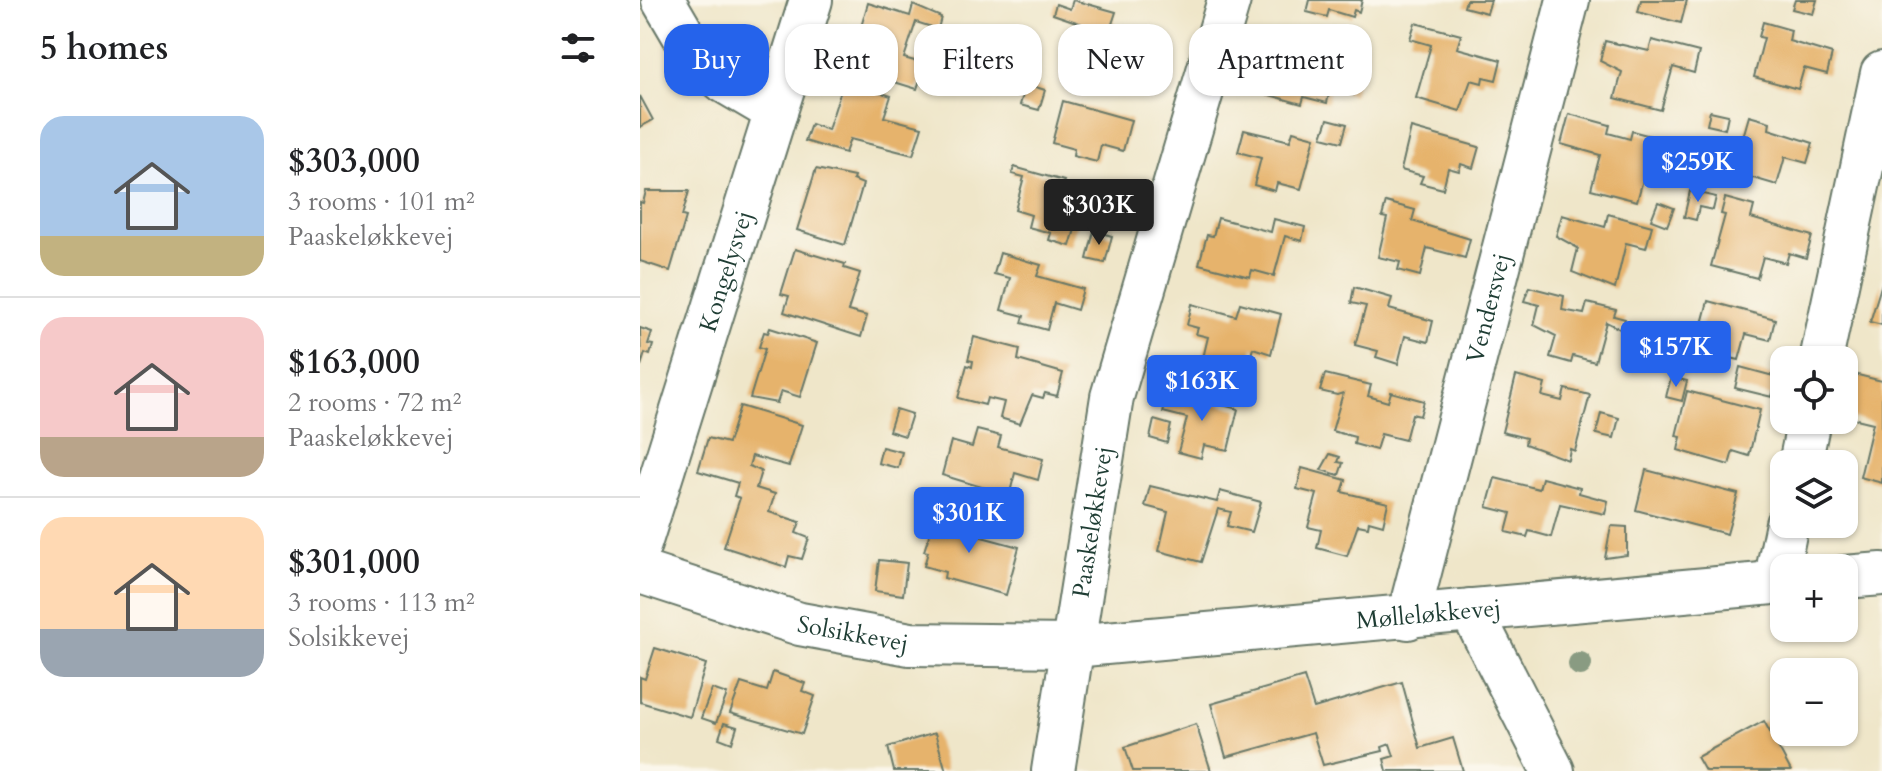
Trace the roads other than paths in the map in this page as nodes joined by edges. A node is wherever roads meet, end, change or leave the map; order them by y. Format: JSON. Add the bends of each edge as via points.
{"nodes":[{"id":1,"x":663,"y":0,"type":"edge"},
{"id":2,"x":811,"y":0,"type":"edge"},
{"id":3,"x":1229,"y":0,"type":"edge"},
{"id":4,"x":1568,"y":0,"type":"edge"},
{"id":5,"x":1882,"y":73,"type":"edge"},
{"id":6,"x":776,"y":112,"type":"junction"},
{"id":7,"x":1824,"y":346,"type":"edge"},
{"id":8,"x":640,"y":544,"type":"edge"},
{"id":9,"x":640,"y":572,"type":"edge"},
{"id":10,"x":1882,"y":574,"type":"edge"},
{"id":11,"x":1858,"y":576,"type":"edge"},
{"id":12,"x":1770,"y":583,"type":"edge"},
{"id":13,"x":1471,"y":610,"type":"junction"},
{"id":14,"x":1408,"y":618,"type":"junction"},
{"id":15,"x":1073,"y":646,"type":"junction"},
{"id":16,"x":1053,"y":771,"type":"edge"},
{"id":17,"x":1553,"y":771,"type":"edge"}],
"edges":[{"from":1,"to":6,"type":"street","via":[[697,58],[725,82]]},
{"from":2,"to":6,"type":"street","name":"Kongelysvej"},
{"from":3,"to":15,"type":"street","name":"Paaskeløkkevej","via":[[1112,397]]},
{"from":4,"to":14,"type":"street","name":"Vendersvej"},
{"from":5,"to":7,"type":"street"},
{"from":6,"to":8,"type":"street","name":"Kongelysvej"},
{"from":9,"to":15,"type":"street","name":"Solsikkevej","via":[[800,624],[910,644]]},
{"from":10,"to":11,"type":"street"},
{"from":12,"to":13,"type":"street","name":"Mølleløkkevej"},
{"from":13,"to":14,"type":"street","name":"Mølleløkkevej"},
{"from":13,"to":17,"type":"street"},
{"from":14,"to":15,"type":"street","name":"Mølleløkkevej"},
{"from":15,"to":16,"type":"street","name":"Paaskeløkkevej"}]}
